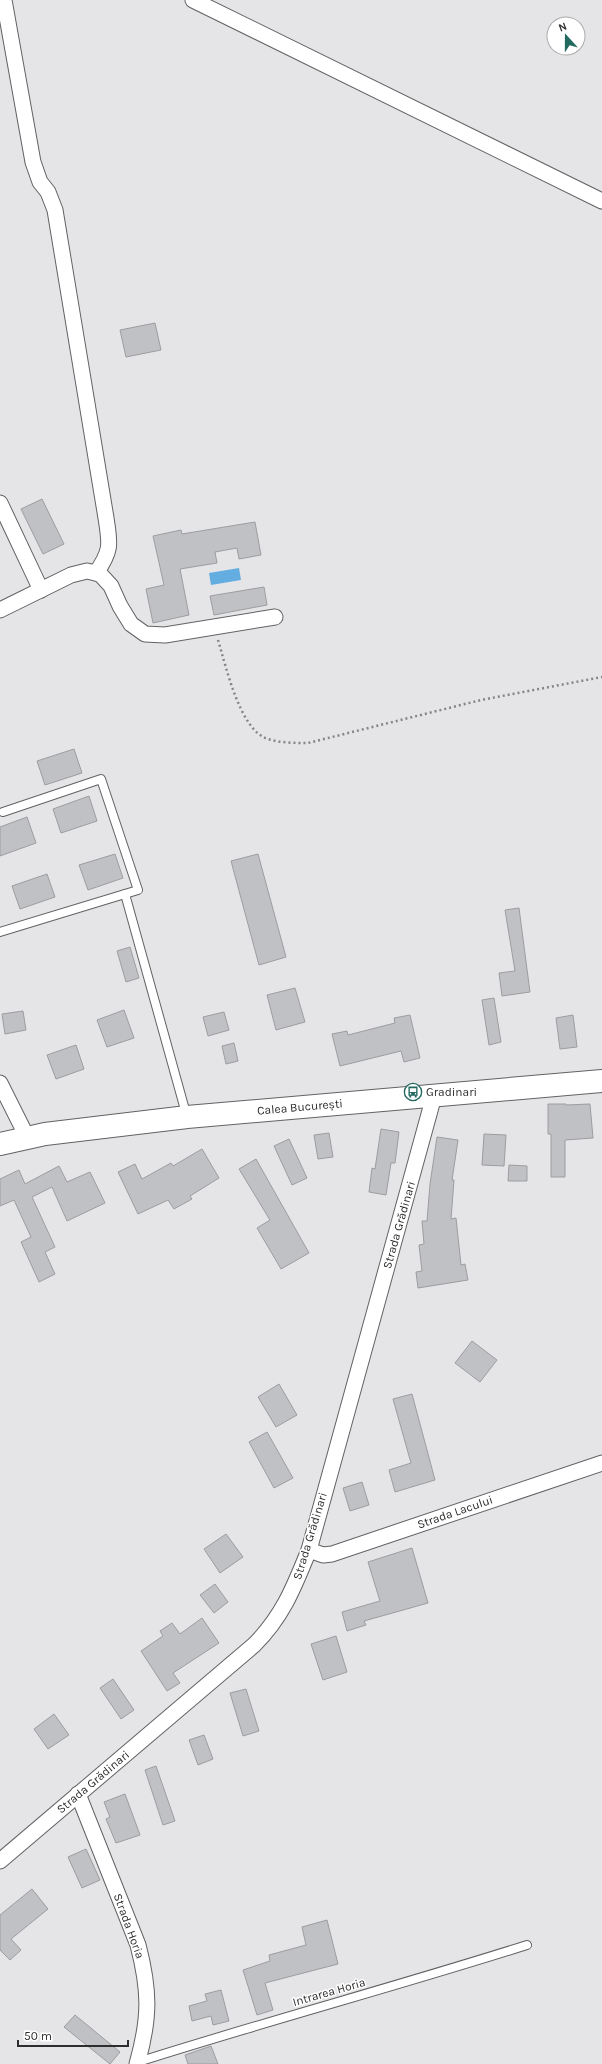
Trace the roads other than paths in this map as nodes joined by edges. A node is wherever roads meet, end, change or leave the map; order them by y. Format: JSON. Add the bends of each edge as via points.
{"nodes":[{"id":1,"x":4,"y":0,"type":"edge"},
{"id":2,"x":193,"y":0,"type":"edge"},
{"id":3,"x":602,"y":201,"type":"edge"},
{"id":4,"x":0,"y":503,"type":"edge"},
{"id":5,"x":96,"y":573,"type":"junction"},
{"id":6,"x":41,"y":590,"type":"junction"},
{"id":7,"x":0,"y":610,"type":"edge"},
{"id":8,"x":275,"y":617,"type":"dead end"},
{"id":9,"x":3,"y":812,"type":"dead end"},
{"id":10,"x":125,"y":894,"type":"junction"},
{"id":11,"x":0,"y":932,"type":"edge"},
{"id":12,"x":602,"y":1081,"type":"edge"},
{"id":13,"x":0,"y":1083,"type":"edge"},
{"id":14,"x":434,"y":1096,"type":"junction"},
{"id":15,"x":187,"y":1117,"type":"junction"},
{"id":16,"x":28,"y":1137,"type":"junction"},
{"id":17,"x":0,"y":1144,"type":"edge"},
{"id":18,"x":602,"y":1464,"type":"edge"},
{"id":19,"x":309,"y":1550,"type":"junction"},
{"id":20,"x":78,"y":1794,"type":"junction"},
{"id":21,"x":0,"y":1861,"type":"edge"},
{"id":22,"x":527,"y":1945,"type":"dead end"},
{"id":23,"x":137,"y":2063,"type":"edge"}],
"edges":[{"from":1,"to":5,"type":"street","via":[[33,162],[55,210],[106,518],[109,543],[107,557]]},
{"from":2,"to":3,"type":"street"},
{"from":4,"to":6,"type":"street"},
{"from":5,"to":6,"type":"street","via":[[88,571],[71,575]]},
{"from":5,"to":8,"type":"street","via":[[111,586],[131,624],[145,634],[165,635]]},
{"from":6,"to":7,"type":"street"},
{"from":9,"to":10,"type":"lane","via":[[101,779],[138,890]]},
{"from":10,"to":11,"type":"lane"},
{"from":10,"to":15,"type":"lane"},
{"from":12,"to":14,"type":"main road","name":"Calea București"},
{"from":13,"to":16,"type":"street"},
{"from":14,"to":15,"type":"main road","name":"Calea București"},
{"from":14,"to":19,"type":"street","name":"Strada Grădinari"},
{"from":15,"to":16,"type":"main road","name":"Calea București"},
{"from":16,"to":17,"type":"main road","name":"Calea București"},
{"from":18,"to":19,"type":"street","name":"Strada Lacului","via":[[332,1554]]},
{"from":19,"to":20,"type":"street","name":"Strada Grădinari","via":[[293,1589],[271,1628]]},
{"from":20,"to":21,"type":"street","name":"Strada Grădinari"},
{"from":20,"to":23,"type":"street","name":"Strada Horia","via":[[138,1945],[144,1969],[148,1994],[146,2020]]},
{"from":22,"to":23,"type":"lane","name":"Intrarea Horia"}]}
